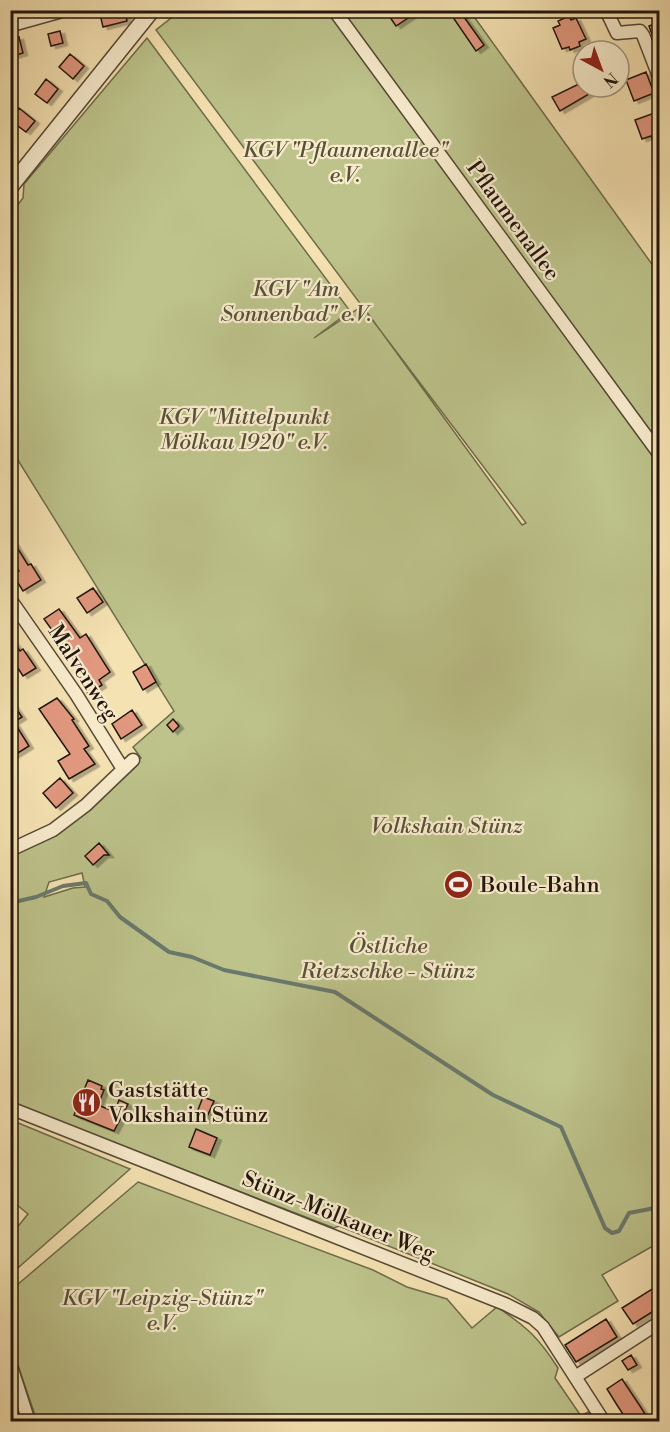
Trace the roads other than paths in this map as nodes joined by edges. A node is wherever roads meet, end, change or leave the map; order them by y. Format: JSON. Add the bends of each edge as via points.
{"nodes":[{"id":1,"x":60,"y":10,"type":"edge"},
{"id":2,"x":152,"y":10,"type":"edge"},
{"id":3,"x":334,"y":10,"type":"edge"},
{"id":4,"x":606,"y":10,"type":"edge"},
{"id":5,"x":10,"y":24,"type":"edge"},
{"id":6,"x":660,"y":79,"type":"edge"},
{"id":7,"x":10,"y":187,"type":"edge"},
{"id":8,"x":660,"y":455,"type":"edge"},
{"id":9,"x":10,"y":599,"type":"edge"},
{"id":10,"x":10,"y":850,"type":"edge"},
{"id":11,"x":10,"y":1108,"type":"edge"},
{"id":12,"x":660,"y":1322,"type":"edge"},
{"id":13,"x":10,"y":1363,"type":"edge"},
{"id":14,"x":575,"y":1377,"type":"junction"},
{"id":15,"x":29,"y":1422,"type":"edge"},
{"id":16,"x":604,"y":1422,"type":"edge"}],
"edges":[{"from":1,"to":5,"type":"street"},
{"from":2,"to":7,"type":"street"},
{"from":3,"to":8,"type":"street","name":"Pflaumenallee"},
{"from":4,"to":6,"type":"street","via":[[617,33],[636,31],[643,35]]},
{"from":9,"to":10,"type":"street","name":"Malvenweg","via":[[128,765],[53,830]]},
{"from":11,"to":14,"type":"street","name":"Stünz-Mölkauer Weg","via":[[505,1304],[543,1327]]},
{"from":12,"to":14,"type":"street"},
{"from":13,"to":15,"type":"street"},
{"from":14,"to":16,"type":"street","name":"Stünz-Mölkauer Weg"}]}
